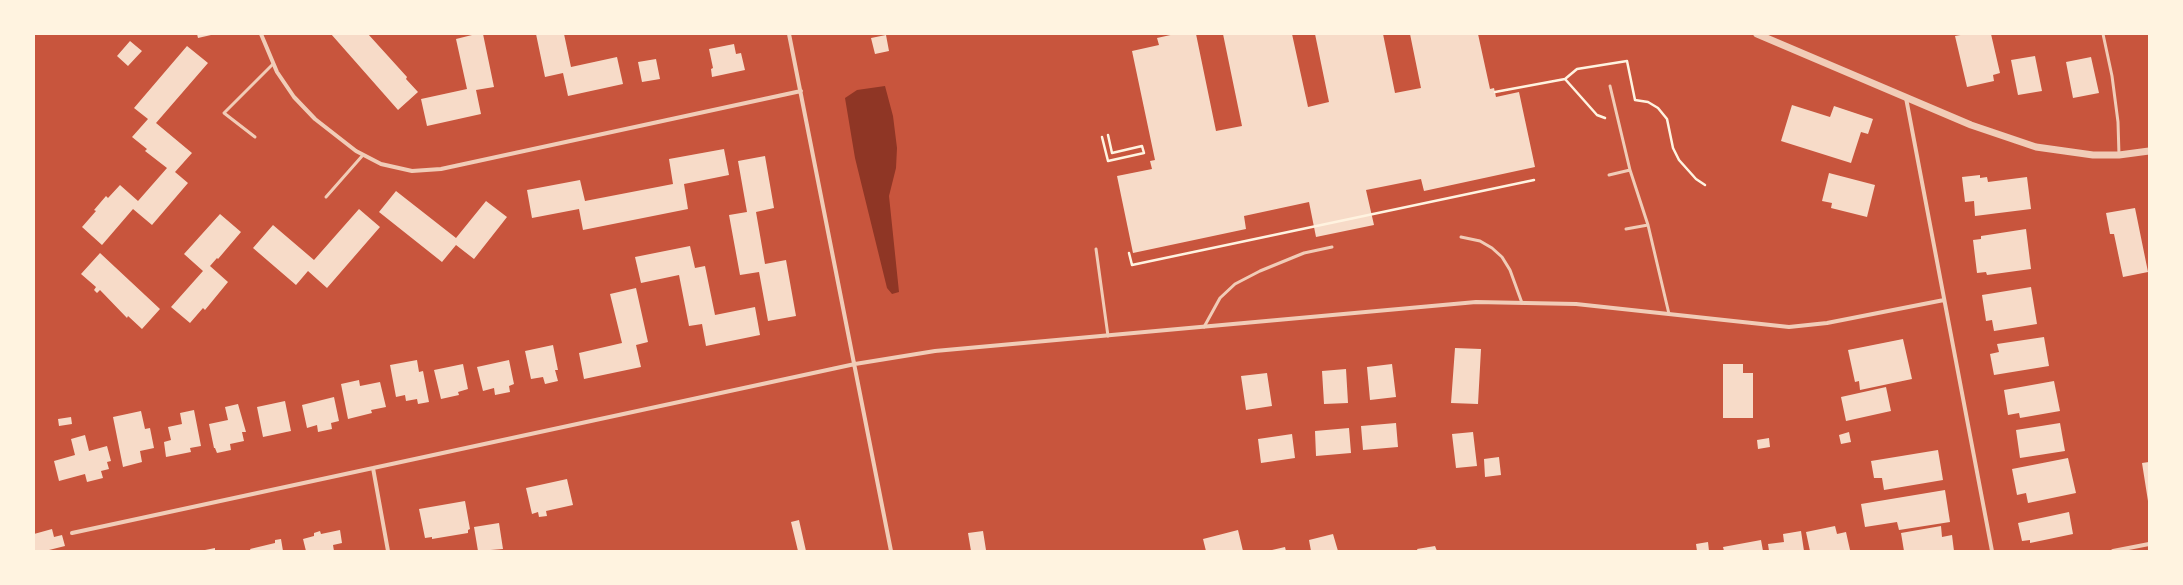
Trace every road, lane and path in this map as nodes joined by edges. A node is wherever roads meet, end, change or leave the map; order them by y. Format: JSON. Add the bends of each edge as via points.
{"nodes":[{"id":1,"x":261,"y":34,"type":"edge"},
{"id":2,"x":789,"y":34,"type":"edge"},
{"id":3,"x":1757,"y":34,"type":"edge"},
{"id":4,"x":2103,"y":34,"type":"edge"},
{"id":5,"x":273,"y":64,"type":"junction"},
{"id":6,"x":1565,"y":79,"type":"junction"},
{"id":7,"x":1610,"y":86,"type":"dead end"},
{"id":8,"x":801,"y":91,"type":"junction"},
{"id":9,"x":1495,"y":92,"type":"dead end"},
{"id":10,"x":1906,"y":97,"type":"junction"},
{"id":11,"x":1619,"y":123,"type":"junction"},
{"id":12,"x":1108,"y":135,"type":"dead end"},
{"id":13,"x":255,"y":137,"type":"dead end"},
{"id":14,"x":1102,"y":137,"type":"dead end"},
{"id":15,"x":2149,"y":151,"type":"edge"},
{"id":16,"x":363,"y":155,"type":"junction"},
{"id":17,"x":2119,"y":155,"type":"junction"},
{"id":18,"x":1630,"y":170,"type":"junction"},
{"id":19,"x":1609,"y":175,"type":"dead end"},
{"id":20,"x":1534,"y":180,"type":"dead end"},
{"id":21,"x":1705,"y":185,"type":"dead end"},
{"id":22,"x":326,"y":197,"type":"dead end"},
{"id":23,"x":1648,"y":225,"type":"junction"},
{"id":24,"x":1626,"y":229,"type":"dead end"},
{"id":25,"x":1461,"y":237,"type":"dead end"},
{"id":26,"x":1332,"y":247,"type":"dead end"},
{"id":27,"x":1096,"y":249,"type":"dead end"},
{"id":28,"x":1129,"y":253,"type":"dead end"},
{"id":29,"x":1944,"y":300,"type":"junction"},
{"id":30,"x":1522,"y":303,"type":"junction"},
{"id":31,"x":1669,"y":314,"type":"junction"},
{"id":32,"x":1204,"y":327,"type":"junction"},
{"id":33,"x":1108,"y":336,"type":"junction"},
{"id":34,"x":855,"y":364,"type":"junction"},
{"id":35,"x":373,"y":468,"type":"junction"},
{"id":36,"x":72,"y":533,"type":"dead end"},
{"id":37,"x":2149,"y":544,"type":"edge"},
{"id":38,"x":388,"y":551,"type":"edge"},
{"id":39,"x":891,"y":551,"type":"edge"},
{"id":40,"x":1992,"y":551,"type":"edge"},
{"id":41,"x":2114,"y":551,"type":"edge"}],
"edges":[{"from":1,"to":5,"type":"street"},
{"from":2,"to":8,"type":"street"},
{"from":3,"to":10,"type":"street"},
{"from":4,"to":17,"type":"lane","via":[[2112,76]]},
{"from":5,"to":13,"type":"lane","via":[[224,113]]},
{"from":5,"to":16,"type":"street","via":[[294,97],[315,119]]},
{"from":6,"to":9,"type":"path"},
{"from":6,"to":11,"type":"path","via":[[1597,115]]},
{"from":6,"to":21,"type":"path","via":[[1576,69],[1627,61],[1635,100],[1648,102],[1658,108],[1667,119],[1673,148],[1679,160]]},
{"from":7,"to":11,"type":"lane"},
{"from":8,"to":16,"type":"street","via":[[441,169],[412,171],[381,164]]},
{"from":8,"to":34,"type":"street"},
{"from":10,"to":17,"type":"street","via":[[1971,125],[2036,147],[2093,156]]},
{"from":10,"to":29,"type":"street"},
{"from":11,"to":18,"type":"lane"},
{"from":12,"to":14,"type":"path","via":[[1112,153],[1142,146],[1144,153],[1108,161]]},
{"from":15,"to":17,"type":"street"},
{"from":16,"to":22,"type":"lane"},
{"from":18,"to":19,"type":"lane"},
{"from":18,"to":23,"type":"lane"},
{"from":20,"to":28,"type":"path","via":[[1132,265]]},
{"from":23,"to":24,"type":"lane"},
{"from":23,"to":31,"type":"lane"},
{"from":25,"to":30,"type":"lane","via":[[1480,241],[1502,257],[1510,270]]},
{"from":26,"to":32,"type":"lane","via":[[1304,253],[1235,284],[1220,298]]},
{"from":27,"to":33,"type":"lane"},
{"from":29,"to":31,"type":"street","via":[[1827,323],[1789,327]]},
{"from":29,"to":40,"type":"street"},
{"from":30,"to":31,"type":"street","via":[[1576,304]]},
{"from":30,"to":32,"type":"street","via":[[1476,302]]},
{"from":32,"to":33,"type":"street"},
{"from":33,"to":34,"type":"street","via":[[935,351]]},
{"from":34,"to":35,"type":"street"},
{"from":34,"to":39,"type":"street"},
{"from":35,"to":36,"type":"street"},
{"from":35,"to":38,"type":"street"},
{"from":37,"to":41,"type":"street"}]}
